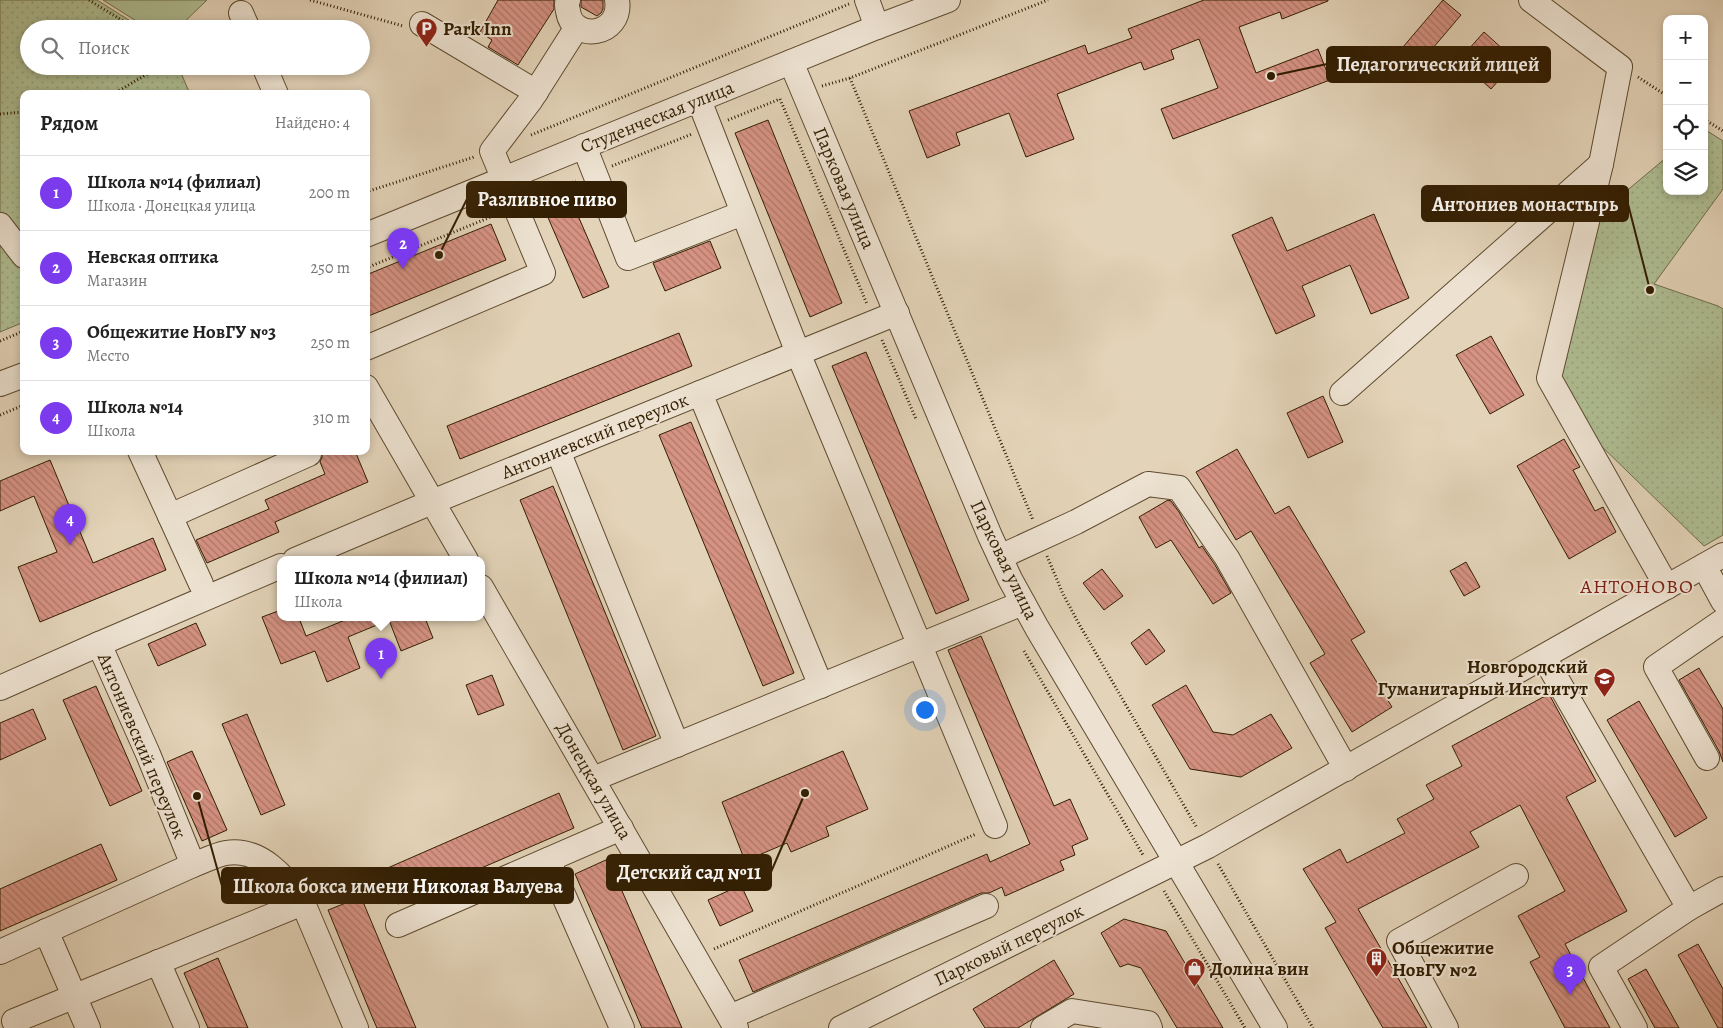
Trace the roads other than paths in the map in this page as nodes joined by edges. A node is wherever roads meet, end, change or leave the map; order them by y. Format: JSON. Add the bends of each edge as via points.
{"nodes":[{"id":1,"x":568,"y":0,"type":"edge"},
{"id":2,"x":617,"y":0,"type":"edge"},
{"id":3,"x":948,"y":0,"type":"edge"},
{"id":4,"x":1531,"y":0,"type":"edge"},
{"id":5,"x":858,"y":2,"type":"edge"},
{"id":6,"x":422,"y":24,"type":"road end"},
{"id":7,"x":577,"y":27,"type":"junction"},
{"id":8,"x":877,"y":27,"type":"junction"},
{"id":9,"x":791,"y":62,"type":"junction"},
{"id":10,"x":268,"y":75,"type":"edge"},
{"id":11,"x":274,"y":90,"type":"edge"},
{"id":12,"x":536,"y":92,"type":"junction"},
{"id":13,"x":698,"y":100,"type":"junction"},
{"id":14,"x":584,"y":146,"type":"junction"},
{"id":15,"x":1602,"y":164,"type":"junction"},
{"id":16,"x":504,"y":179,"type":"junction"},
{"id":17,"x":743,"y":213,"type":"junction"},
{"id":18,"x":0,"y":225,"type":"edge"},
{"id":19,"x":370,"y":233,"type":"edge"},
{"id":20,"x":20,"y":251,"type":"edge"},
{"id":21,"x":897,"y":313,"type":"junction"},
{"id":22,"x":370,"y":346,"type":"edge"},
{"id":23,"x":798,"y":354,"type":"junction"},
{"id":24,"x":20,"y":376,"type":"edge"},
{"id":25,"x":0,"y":384,"type":"edge"},
{"id":26,"x":700,"y":393,"type":"junction"},
{"id":27,"x":1342,"y":393,"type":"dead end"},
{"id":28,"x":370,"y":394,"type":"edge"},
{"id":29,"x":558,"y":451,"type":"junction"},
{"id":30,"x":142,"y":455,"type":"edge"},
{"id":31,"x":307,"y":455,"type":"edge"},
{"id":32,"x":432,"y":502,"type":"junction"},
{"id":33,"x":170,"y":516,"type":"junction"},
{"id":34,"x":304,"y":556,"type":"edge"},
{"id":35,"x":464,"y":556,"type":"edge"},
{"id":36,"x":1000,"y":557,"type":"junction"},
{"id":37,"x":1713,"y":560,"type":"edge"},
{"id":38,"x":277,"y":568,"type":"edge"},
{"id":39,"x":201,"y":584,"type":"dead end"},
{"id":40,"x":1667,"y":587,"type":"junction"},
{"id":41,"x":485,"y":594,"type":"edge"},
{"id":42,"x":1723,"y":601,"type":"edge"},
{"id":43,"x":1023,"y":603,"type":"junction"},
{"id":44,"x":1723,"y":621,"type":"edge"},
{"id":45,"x":98,"y":644,"type":"junction"},
{"id":46,"x":919,"y":646,"type":"junction"},
{"id":47,"x":1544,"y":657,"type":"junction"},
{"id":48,"x":821,"y":686,"type":"junction"},
{"id":49,"x":0,"y":688,"type":"edge"},
{"id":50,"x":677,"y":745,"type":"junction"},
{"id":51,"x":1707,"y":758,"type":"dead end"},
{"id":52,"x":1346,"y":769,"type":"junction"},
{"id":53,"x":592,"y":780,"type":"junction"},
{"id":54,"x":995,"y":826,"type":"road end"},
{"id":55,"x":620,"y":828,"type":"junction"},
{"id":56,"x":548,"y":860,"type":"junction"},
{"id":57,"x":1177,"y":863,"type":"junction"},
{"id":58,"x":193,"y":865,"type":"junction"},
{"id":59,"x":1516,"y":876,"type":"dead end"},
{"id":60,"x":1723,"y":889,"type":"edge"},
{"id":61,"x":303,"y":903,"type":"junction"},
{"id":62,"x":986,"y":906,"type":"dead end"},
{"id":63,"x":1689,"y":908,"type":"junction"},
{"id":64,"x":398,"y":925,"type":"dead end"},
{"id":65,"x":46,"y":931,"type":"junction"},
{"id":66,"x":0,"y":952,"type":"edge"},
{"id":67,"x":158,"y":962,"type":"junction"},
{"id":68,"x":74,"y":997,"type":"junction"},
{"id":69,"x":14,"y":1022,"type":"dead end"},
{"id":70,"x":733,"y":1022,"type":"edge"},
{"id":71,"x":88,"y":1028,"type":"edge"},
{"id":72,"x":187,"y":1028,"type":"edge"},
{"id":73,"x":356,"y":1028,"type":"edge"},
{"id":74,"x":622,"y":1028,"type":"edge"},
{"id":75,"x":840,"y":1028,"type":"edge"},
{"id":76,"x":1042,"y":1028,"type":"edge"},
{"id":77,"x":1150,"y":1028,"type":"edge"},
{"id":78,"x":1275,"y":1028,"type":"edge"},
{"id":79,"x":1446,"y":1028,"type":"edge"},
{"id":80,"x":1635,"y":1028,"type":"edge"}],
"edges":[{"from":1,"to":7,"type":"street","via":[[568,17]]},
{"from":2,"to":7,"type":"street","via":[[618,9],[613,22],[603,30],[590,32]]},
{"from":3,"to":8,"type":"street","name":"Студенческая улица"},
{"from":4,"to":15,"type":"street","via":[[1620,67]]},
{"from":5,"to":8,"type":"street"},
{"from":6,"to":12,"type":"street"},
{"from":7,"to":12,"type":"street"},
{"from":8,"to":9,"type":"street","name":"Студенческая улица"},
{"from":9,"to":13,"type":"street","name":"Студенческая улица"},
{"from":9,"to":21,"type":"street","name":"Парковая улица"},
{"from":10,"to":11,"type":"street"},
{"from":12,"to":16,"type":"street","via":[[492,151]]},
{"from":13,"to":14,"type":"street","name":"Студенческая улица"},
{"from":13,"to":17,"type":"street"},
{"from":14,"to":16,"type":"street","name":"Студенческая улица"},
{"from":14,"to":17,"type":"street","via":[[628,258]]},
{"from":15,"to":27,"type":"street"},
{"from":15,"to":40,"type":"street","via":[[1549,378]]},
{"from":16,"to":19,"type":"street","name":"Студенческая улица"},
{"from":16,"to":22,"type":"street","via":[[543,273]]},
{"from":17,"to":23,"type":"street"},
{"from":18,"to":20,"type":"street"},
{"from":21,"to":23,"type":"street","name":"Антониевский переулок"},
{"from":21,"to":36,"type":"street","name":"Парковая улица"},
{"from":23,"to":26,"type":"street","name":"Антониевский переулок"},
{"from":23,"to":46,"type":"street"},
{"from":24,"to":25,"type":"street"},
{"from":26,"to":29,"type":"street","name":"Антониевский переулок"},
{"from":26,"to":48,"type":"street"},
{"from":28,"to":32,"type":"street"},
{"from":29,"to":32,"type":"street","name":"Антониевский переулок"},
{"from":29,"to":50,"type":"street"},
{"from":30,"to":33,"type":"street"},
{"from":31,"to":33,"type":"street"},
{"from":32,"to":34,"type":"street","name":"Антониевский переулок"},
{"from":32,"to":35,"type":"street"},
{"from":33,"to":39,"type":"street"},
{"from":36,"to":43,"type":"street","name":"Парковая улица"},
{"from":36,"to":52,"type":"street","via":[[1148,484],[1180,488],[1227,558]]},
{"from":37,"to":40,"type":"street","name":"Парковый переулок"},
{"from":37,"to":42,"type":"street"},
{"from":38,"to":45,"type":"street","name":"Антониевский переулок"},
{"from":40,"to":47,"type":"street","name":"Парковый переулок"},
{"from":41,"to":53,"type":"street","name":"Донецкая улица"},
{"from":43,"to":46,"type":"street"},
{"from":43,"to":57,"type":"street","name":"Парковая улица"},
{"from":44,"to":51,"type":"street","via":[[1656,667]]},
{"from":45,"to":49,"type":"street"},
{"from":45,"to":58,"type":"street","name":"Антониевский переулок"},
{"from":46,"to":48,"type":"street"},
{"from":46,"to":54,"type":"street"},
{"from":47,"to":52,"type":"street","name":"Парковый переулок"},
{"from":47,"to":63,"type":"street"},
{"from":48,"to":50,"type":"street"},
{"from":50,"to":53,"type":"street"},
{"from":52,"to":57,"type":"street","name":"Парковый переулок"},
{"from":53,"to":55,"type":"street","name":"Донецкая улица"},
{"from":55,"to":56,"type":"street"},
{"from":55,"to":70,"type":"street","name":"Донецкая улица"},
{"from":56,"to":64,"type":"street"},
{"from":56,"to":74,"type":"street"},
{"from":57,"to":75,"type":"street","name":"Парковый переулок"},
{"from":57,"to":78,"type":"street","name":"Парковая улица"},
{"from":58,"to":61,"type":"street","via":[[224,853],[247,854],[278,870]]},
{"from":58,"to":65,"type":"street"},
{"from":59,"to":79,"type":"street","via":[[1399,941]]},
{"from":60,"to":63,"type":"street"},
{"from":61,"to":67,"type":"street"},
{"from":61,"to":73,"type":"street"},
{"from":62,"to":70,"type":"street"},
{"from":63,"to":80,"type":"street","via":[[1601,968]]},
{"from":65,"to":66,"type":"street"},
{"from":65,"to":68,"type":"street"},
{"from":67,"to":68,"type":"street"},
{"from":67,"to":72,"type":"street"},
{"from":68,"to":69,"type":"street"},
{"from":68,"to":71,"type":"street"},
{"from":76,"to":77,"type":"street","via":[[1072,1011],[1148,1023]]}]}
